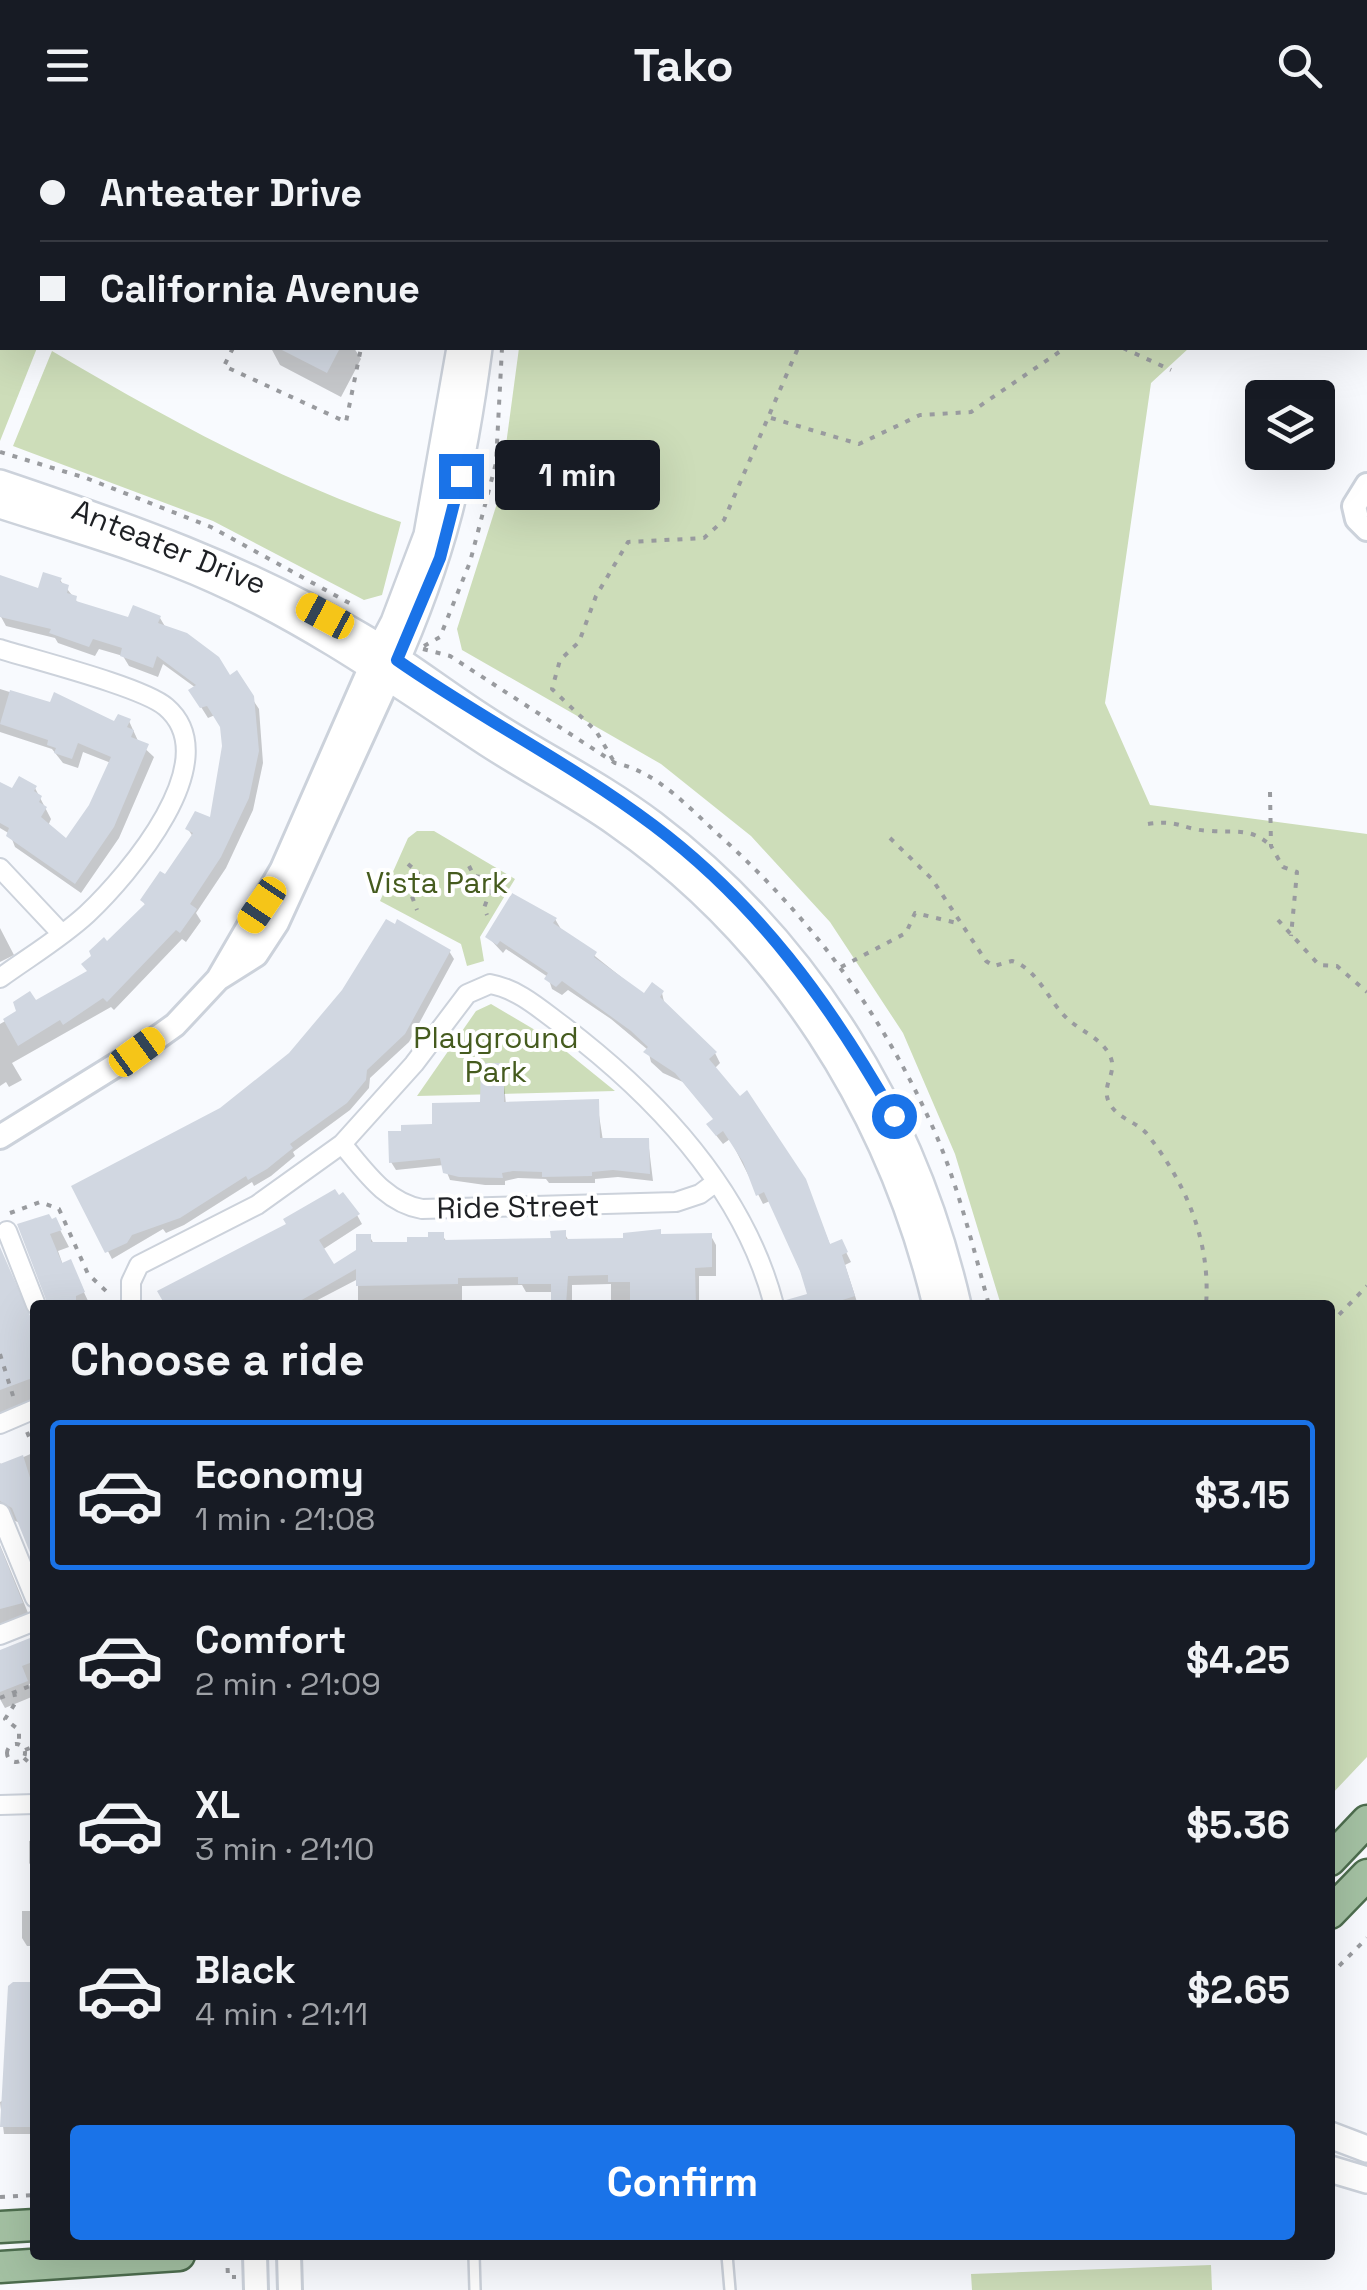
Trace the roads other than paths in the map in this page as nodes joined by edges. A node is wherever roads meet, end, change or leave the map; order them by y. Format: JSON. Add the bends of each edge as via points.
{"nodes":[{"id":1,"x":460,"y":350,"type":"edge"},
{"id":2,"x":478,"y":350,"type":"edge"},
{"id":3,"x":0,"y":484,"type":"edge"},
{"id":4,"x":1367,"y":485,"type":"edge"},
{"id":5,"x":0,"y":505,"type":"edge"},
{"id":6,"x":1367,"y":530,"type":"edge"},
{"id":7,"x":0,"y":648,"type":"edge"},
{"id":8,"x":392,"y":660,"type":"junction"},
{"id":9,"x":0,"y":868,"type":"edge"},
{"id":10,"x":62,"y":934,"type":"junction"},
{"id":11,"x":0,"y":978,"type":"edge"},
{"id":12,"x":0,"y":1137,"type":"edge"},
{"id":13,"x":342,"y":1144,"type":"junction"},
{"id":14,"x":716,"y":1182,"type":"junction"},
{"id":15,"x":5,"y":1225,"type":"edge"},
{"id":16,"x":34,"y":1300,"type":"edge"},
{"id":17,"x":131,"y":1300,"type":"edge"},
{"id":18,"x":772,"y":1300,"type":"edge"},
{"id":19,"x":935,"y":1300,"type":"edge"},
{"id":20,"x":957,"y":1300,"type":"edge"},
{"id":21,"x":28,"y":1412,"type":"edge"},
{"id":22,"x":0,"y":1424,"type":"edge"},
{"id":23,"x":0,"y":1513,"type":"edge"},
{"id":24,"x":30,"y":1586,"type":"edge"},
{"id":25,"x":30,"y":1623,"type":"edge"},
{"id":26,"x":0,"y":1635,"type":"edge"},
{"id":27,"x":0,"y":1804,"type":"edge"},
{"id":28,"x":30,"y":1804,"type":"edge"},
{"id":29,"x":1367,"y":1821,"type":"edge"},
{"id":30,"x":1335,"y":1855,"type":"edge"},
{"id":31,"x":1367,"y":1874,"type":"edge"},
{"id":32,"x":1335,"y":1908,"type":"edge"},
{"id":33,"x":1335,"y":2137,"type":"edge"},
{"id":34,"x":1367,"y":2150,"type":"edge"},
{"id":35,"x":1335,"y":2170,"type":"edge"},
{"id":36,"x":1367,"y":2180,"type":"edge"},
{"id":37,"x":30,"y":2224,"type":"edge"},
{"id":38,"x":0,"y":2227,"type":"edge"},
{"id":39,"x":104,"y":2260,"type":"edge"},
{"id":40,"x":255,"y":2260,"type":"edge"},
{"id":41,"x":288,"y":2260,"type":"edge"},
{"id":42,"x":474,"y":2260,"type":"edge"},
{"id":43,"x":728,"y":2260,"type":"edge"},
{"id":44,"x":0,"y":2267,"type":"edge"},
{"id":45,"x":256,"y":2290,"type":"edge"},
{"id":46,"x":290,"y":2290,"type":"edge"},
{"id":47,"x":475,"y":2290,"type":"edge"},
{"id":48,"x":730,"y":2290,"type":"edge"}],
"edges":[{"from":1,"to":8,"type":"main road","via":[[428,534]]},
{"from":2,"to":8,"type":"main road","via":[[449,526]]},
{"from":3,"to":8,"type":"main road","name":"Anteater Drive","via":[[203,556]]},
{"from":4,"to":6,"type":"street","via":[[1354,506]]},
{"from":5,"to":8,"type":"main road","name":"Anteater Drive","via":[[214,579]]},
{"from":7,"to":10,"type":"street","via":[[156,700],[177,721],[186,756],[176,799],[112,888]]},
{"from":8,"to":12,"type":"street","via":[[277,924],[256,955],[218,979],[175,1025]]},
{"from":8,"to":19,"type":"main road","name":"Anteater Drive","via":[[617,824],[755,948],[815,1025],[872,1122],[909,1211]]},
{"from":8,"to":20,"type":"main road","name":"Anteater Drive","via":[[652,824],[778,941],[847,1034],[894,1116],[926,1194]]},
{"from":9,"to":10,"type":"street"},
{"from":10,"to":11,"type":"street"},
{"from":13,"to":14,"type":"street","name":"Ride Street","via":[[387,1194],[401,1205],[422,1208],[676,1202]]},
{"from":13,"to":14,"type":"street","via":[[472,989],[502,986],[616,1070],[694,1149]]},
{"from":13,"to":17,"type":"street","via":[[257,1205],[139,1265]]},
{"from":14,"to":18,"type":"street","via":[[740,1220]]},
{"from":15,"to":16,"type":"street"},
{"from":21,"to":22,"type":"street"},
{"from":23,"to":24,"type":"street"},
{"from":25,"to":26,"type":"street"},
{"from":27,"to":28,"type":"street"},
{"from":29,"to":30,"type":"main road"},
{"from":31,"to":32,"type":"main road"},
{"from":33,"to":34,"type":"main road"},
{"from":35,"to":36,"type":"main road"},
{"from":37,"to":38,"type":"main road"},
{"from":39,"to":44,"type":"main road"},
{"from":40,"to":45,"type":"street"},
{"from":41,"to":46,"type":"street"},
{"from":42,"to":47,"type":"lane"},
{"from":43,"to":48,"type":"lane"}]}
